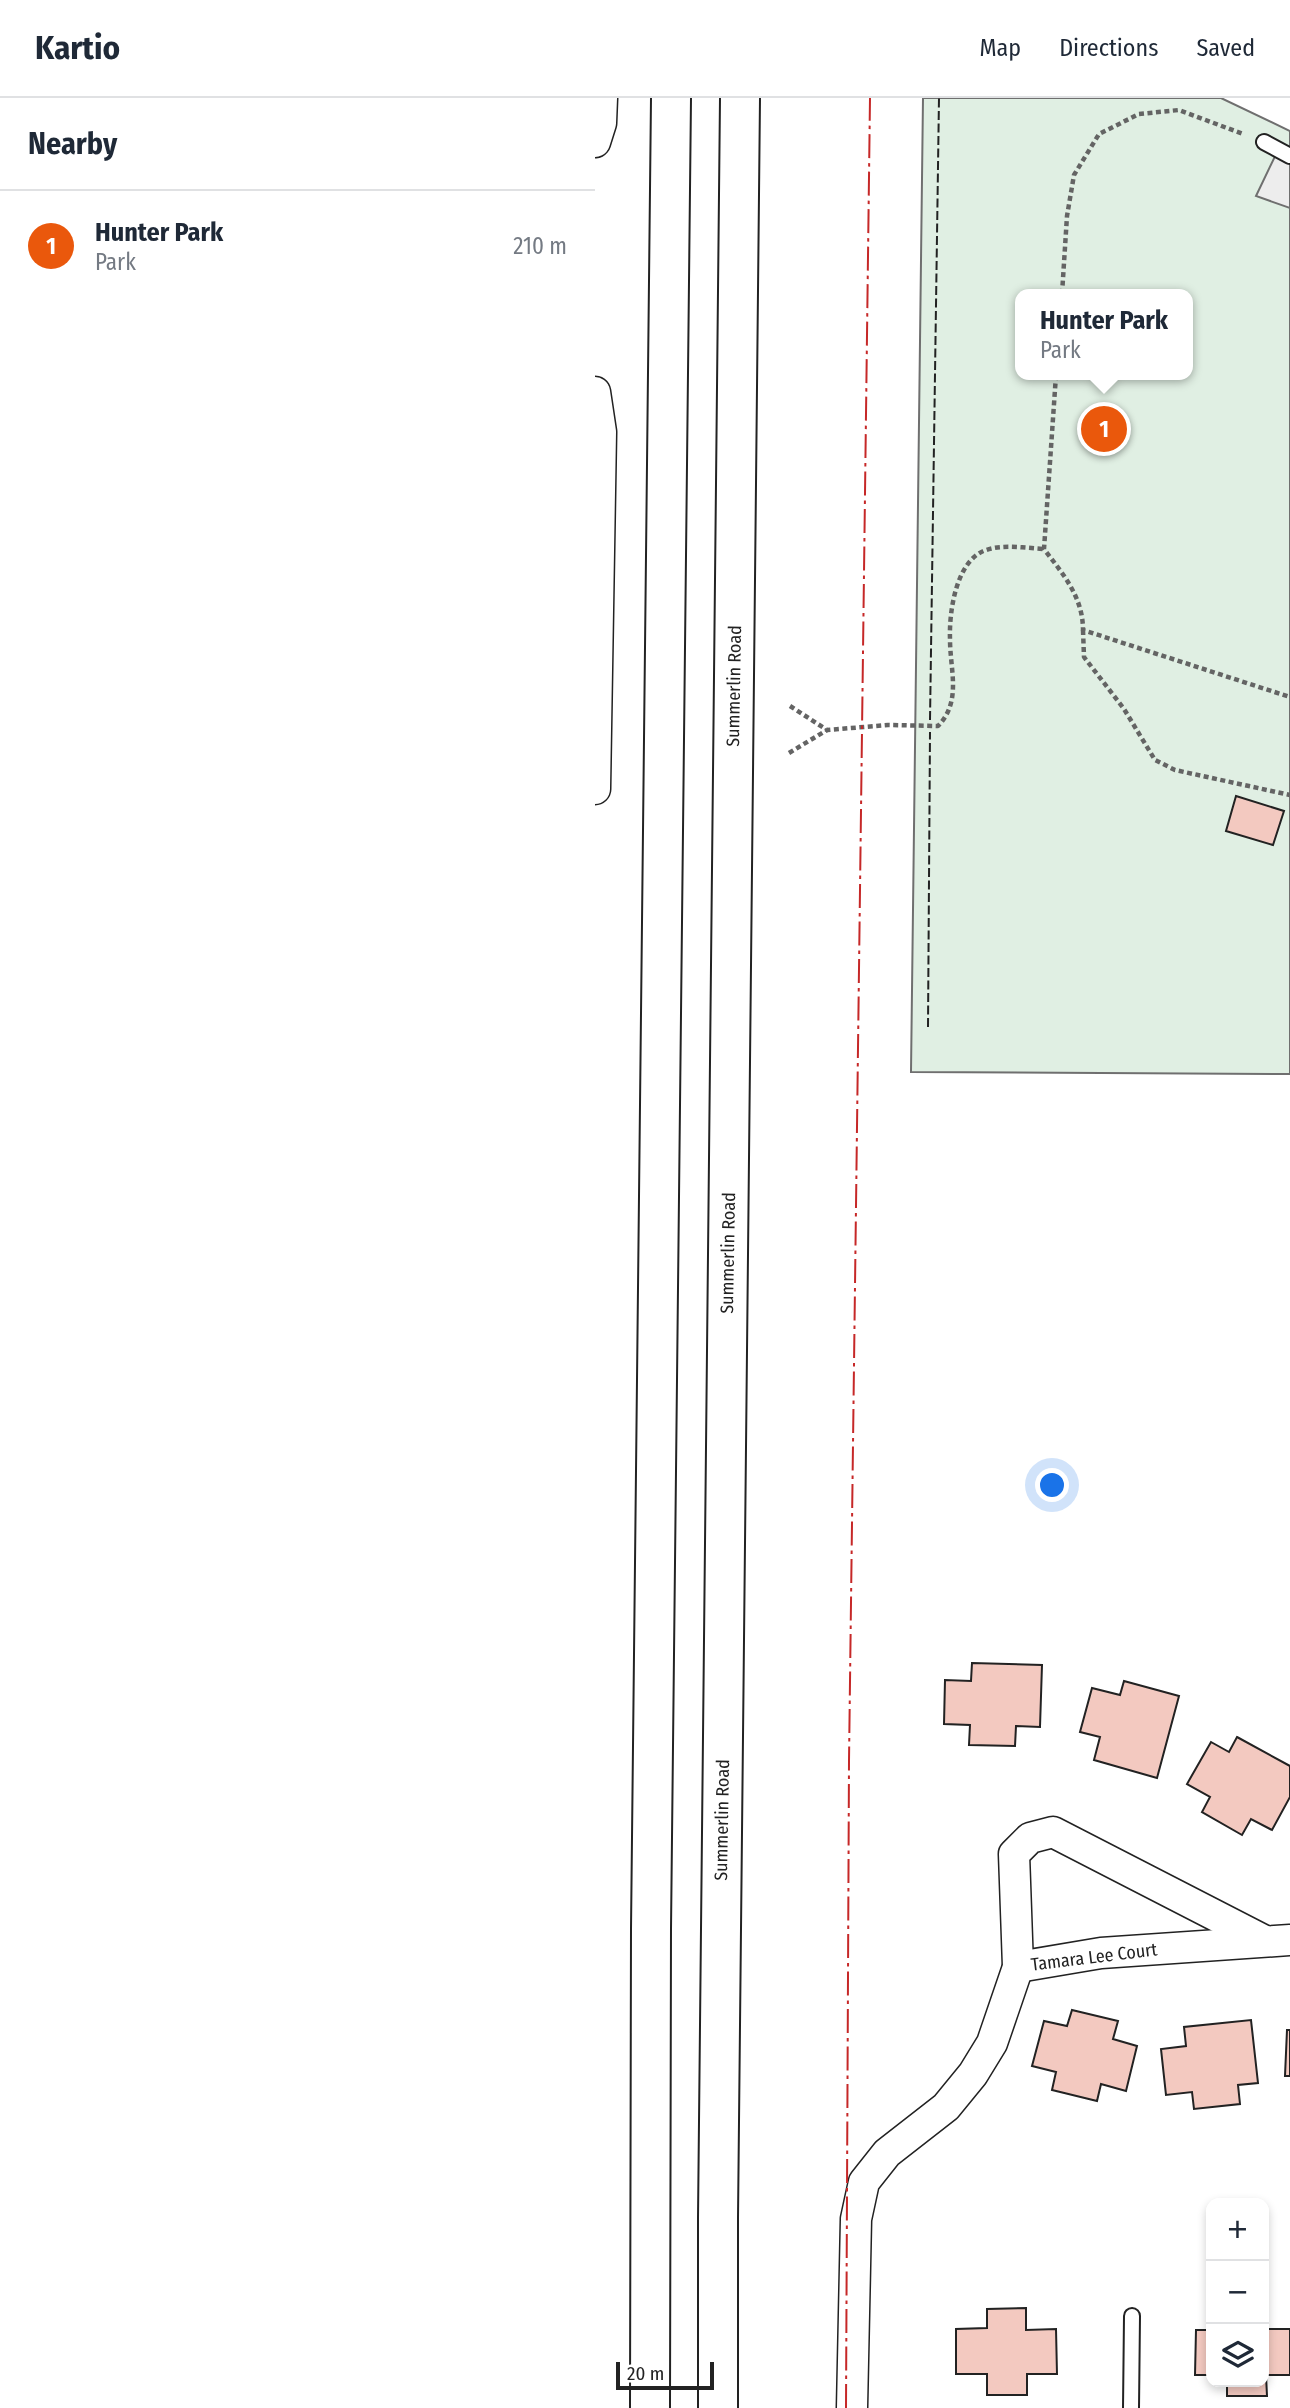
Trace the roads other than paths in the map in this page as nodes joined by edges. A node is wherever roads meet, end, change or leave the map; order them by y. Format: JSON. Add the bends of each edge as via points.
{"nodes":[{"id":1,"x":602,"y":98,"type":"edge"},
{"id":2,"x":671,"y":98,"type":"edge"},
{"id":3,"x":740,"y":98,"type":"edge"},
{"id":4,"x":595,"y":142,"type":"edge"},
{"id":5,"x":1264,"y":142,"type":"road end"},
{"id":6,"x":1290,"y":156,"type":"edge"},
{"id":7,"x":595,"y":392,"type":"edge"},
{"id":8,"x":595,"y":789,"type":"edge"},
{"id":9,"x":1276,"y":1940,"type":"edge"},
{"id":10,"x":1018,"y":1967,"type":"junction"},
{"id":11,"x":1132,"y":2316,"type":"dead end"},
{"id":12,"x":650,"y":2408,"type":"edge"},
{"id":13,"x":718,"y":2408,"type":"edge"},
{"id":14,"x":852,"y":2408,"type":"edge"},
{"id":15,"x":1131,"y":2408,"type":"edge"}],
"edges":[{"from":1,"to":4,"type":"street"},
{"from":2,"to":12,"type":"main road"},
{"from":3,"to":13,"type":"main road","name":"Summerlin Road"},
{"from":5,"to":6,"type":"lane"},
{"from":7,"to":8,"type":"street","via":[[601,432]]},
{"from":9,"to":10,"type":"street","name":"Tamara Lee Court","via":[[1101,1953]]},
{"from":9,"to":10,"type":"street","via":[[1053,1832],[1030,1838],[1014,1854]]},
{"from":10,"to":14,"type":"street","name":"Tamara Lee Court","via":[[992,2043],[973,2074],[946,2107],[887,2153],[864,2182],[856,2219]]},
{"from":11,"to":15,"type":"lane"}]}
